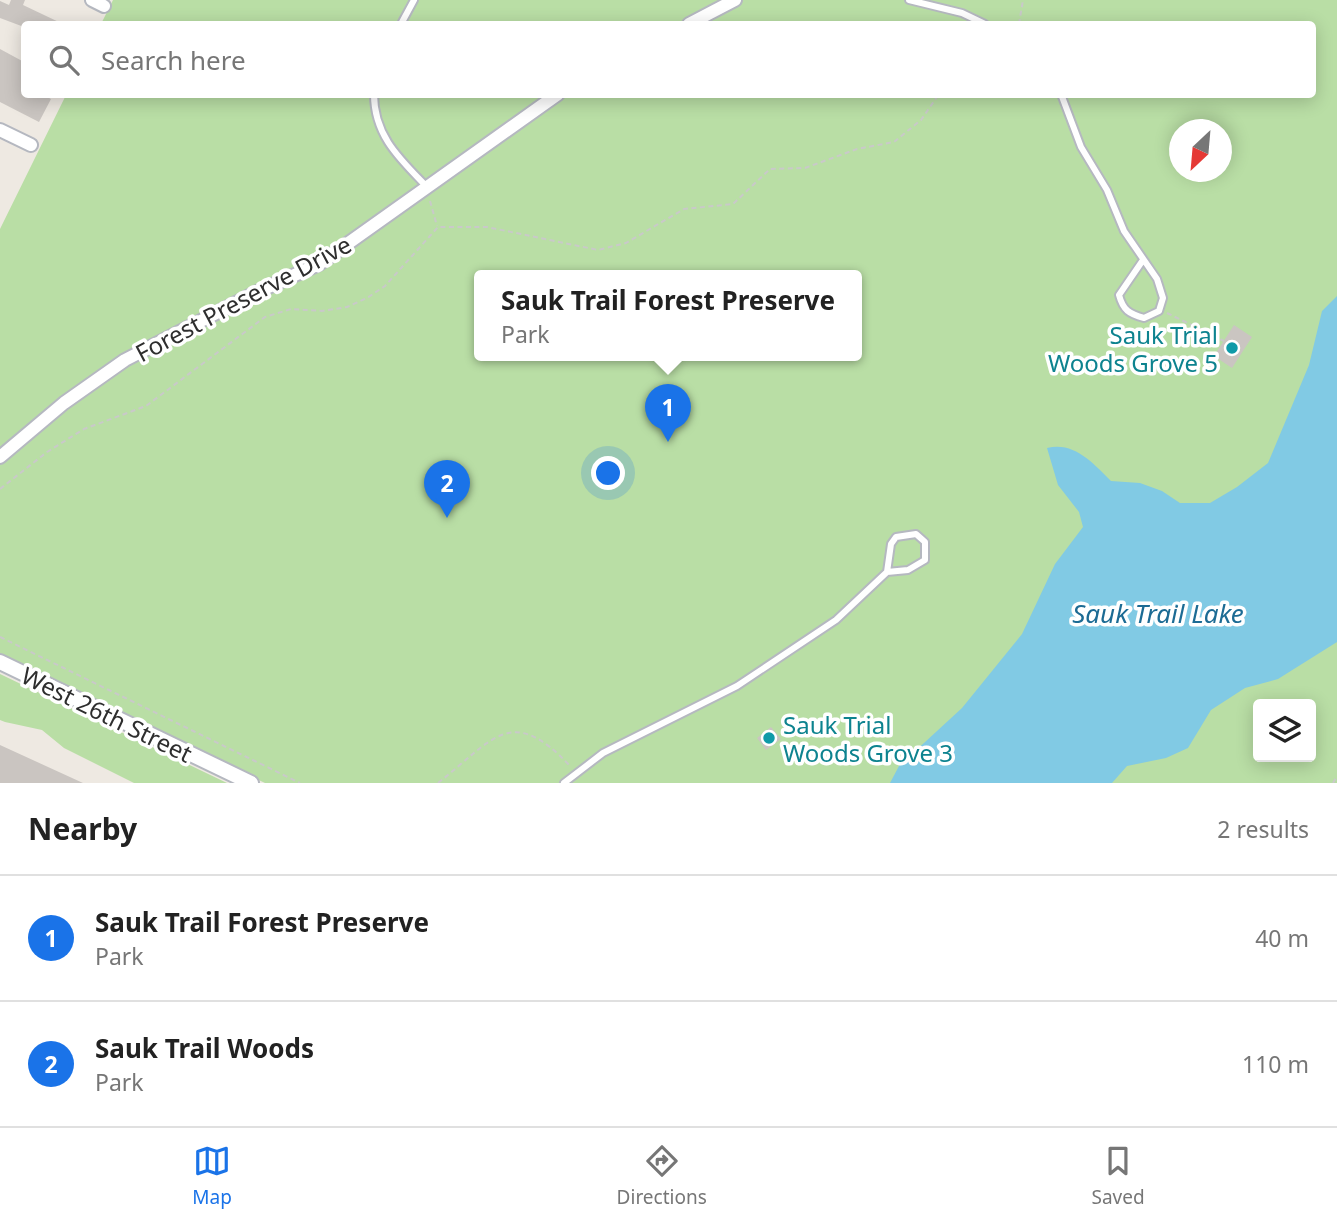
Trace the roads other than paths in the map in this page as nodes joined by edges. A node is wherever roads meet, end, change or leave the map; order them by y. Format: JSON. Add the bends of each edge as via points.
{"nodes":[{"id":1,"x":92,"y":0,"type":"edge"},
{"id":2,"x":414,"y":0,"type":"edge"},
{"id":3,"x":735,"y":0,"type":"edge"},
{"id":4,"x":909,"y":0,"type":"edge"},
{"id":5,"x":104,"y":6,"type":"dead end"},
{"id":6,"x":403,"y":21,"type":"edge"},
{"id":7,"x":695,"y":21,"type":"edge"},
{"id":8,"x":979,"y":21,"type":"edge"},
{"id":9,"x":374,"y":98,"type":"edge"},
{"id":10,"x":552,"y":98,"type":"edge"},
{"id":11,"x":1063,"y":98,"type":"edge"},
{"id":12,"x":0,"y":130,"type":"edge"},
{"id":13,"x":30,"y":145,"type":"dead end"},
{"id":14,"x":427,"y":187,"type":"junction"},
{"id":15,"x":1143,"y":260,"type":"junction"},
{"id":16,"x":0,"y":457,"type":"edge"},
{"id":17,"x":887,"y":572,"type":"junction"},
{"id":18,"x":0,"y":662,"type":"edge"},
{"id":19,"x":251,"y":783,"type":"edge"},
{"id":20,"x":564,"y":783,"type":"edge"}],
"edges":[{"from":1,"to":5,"type":"street"},
{"from":2,"to":6,"type":"lane"},
{"from":3,"to":7,"type":"street"},
{"from":4,"to":8,"type":"lane"},
{"from":9,"to":14,"type":"lane","via":[[379,132]]},
{"from":10,"to":14,"type":"street","name":"Forest Preserve Drive"},
{"from":11,"to":15,"type":"lane","via":[[1081,147]]},
{"from":12,"to":13,"type":"street"},
{"from":14,"to":16,"type":"street","name":"Forest Preserve Drive","via":[[318,264],[125,360],[64,402]]},
{"from":15,"to":15,"type":"lane","via":[[1157,279],[1163,298],[1159,311],[1144,318],[1122,307],[1119,295]]},
{"from":17,"to":17,"type":"lane","via":[[918,566],[925,560],[925,542],[916,534],[896,537]]},
{"from":17,"to":20,"type":"lane","via":[[797,649],[737,686],[603,753]]},
{"from":18,"to":19,"type":"street","name":"West 26th Street"}]}
